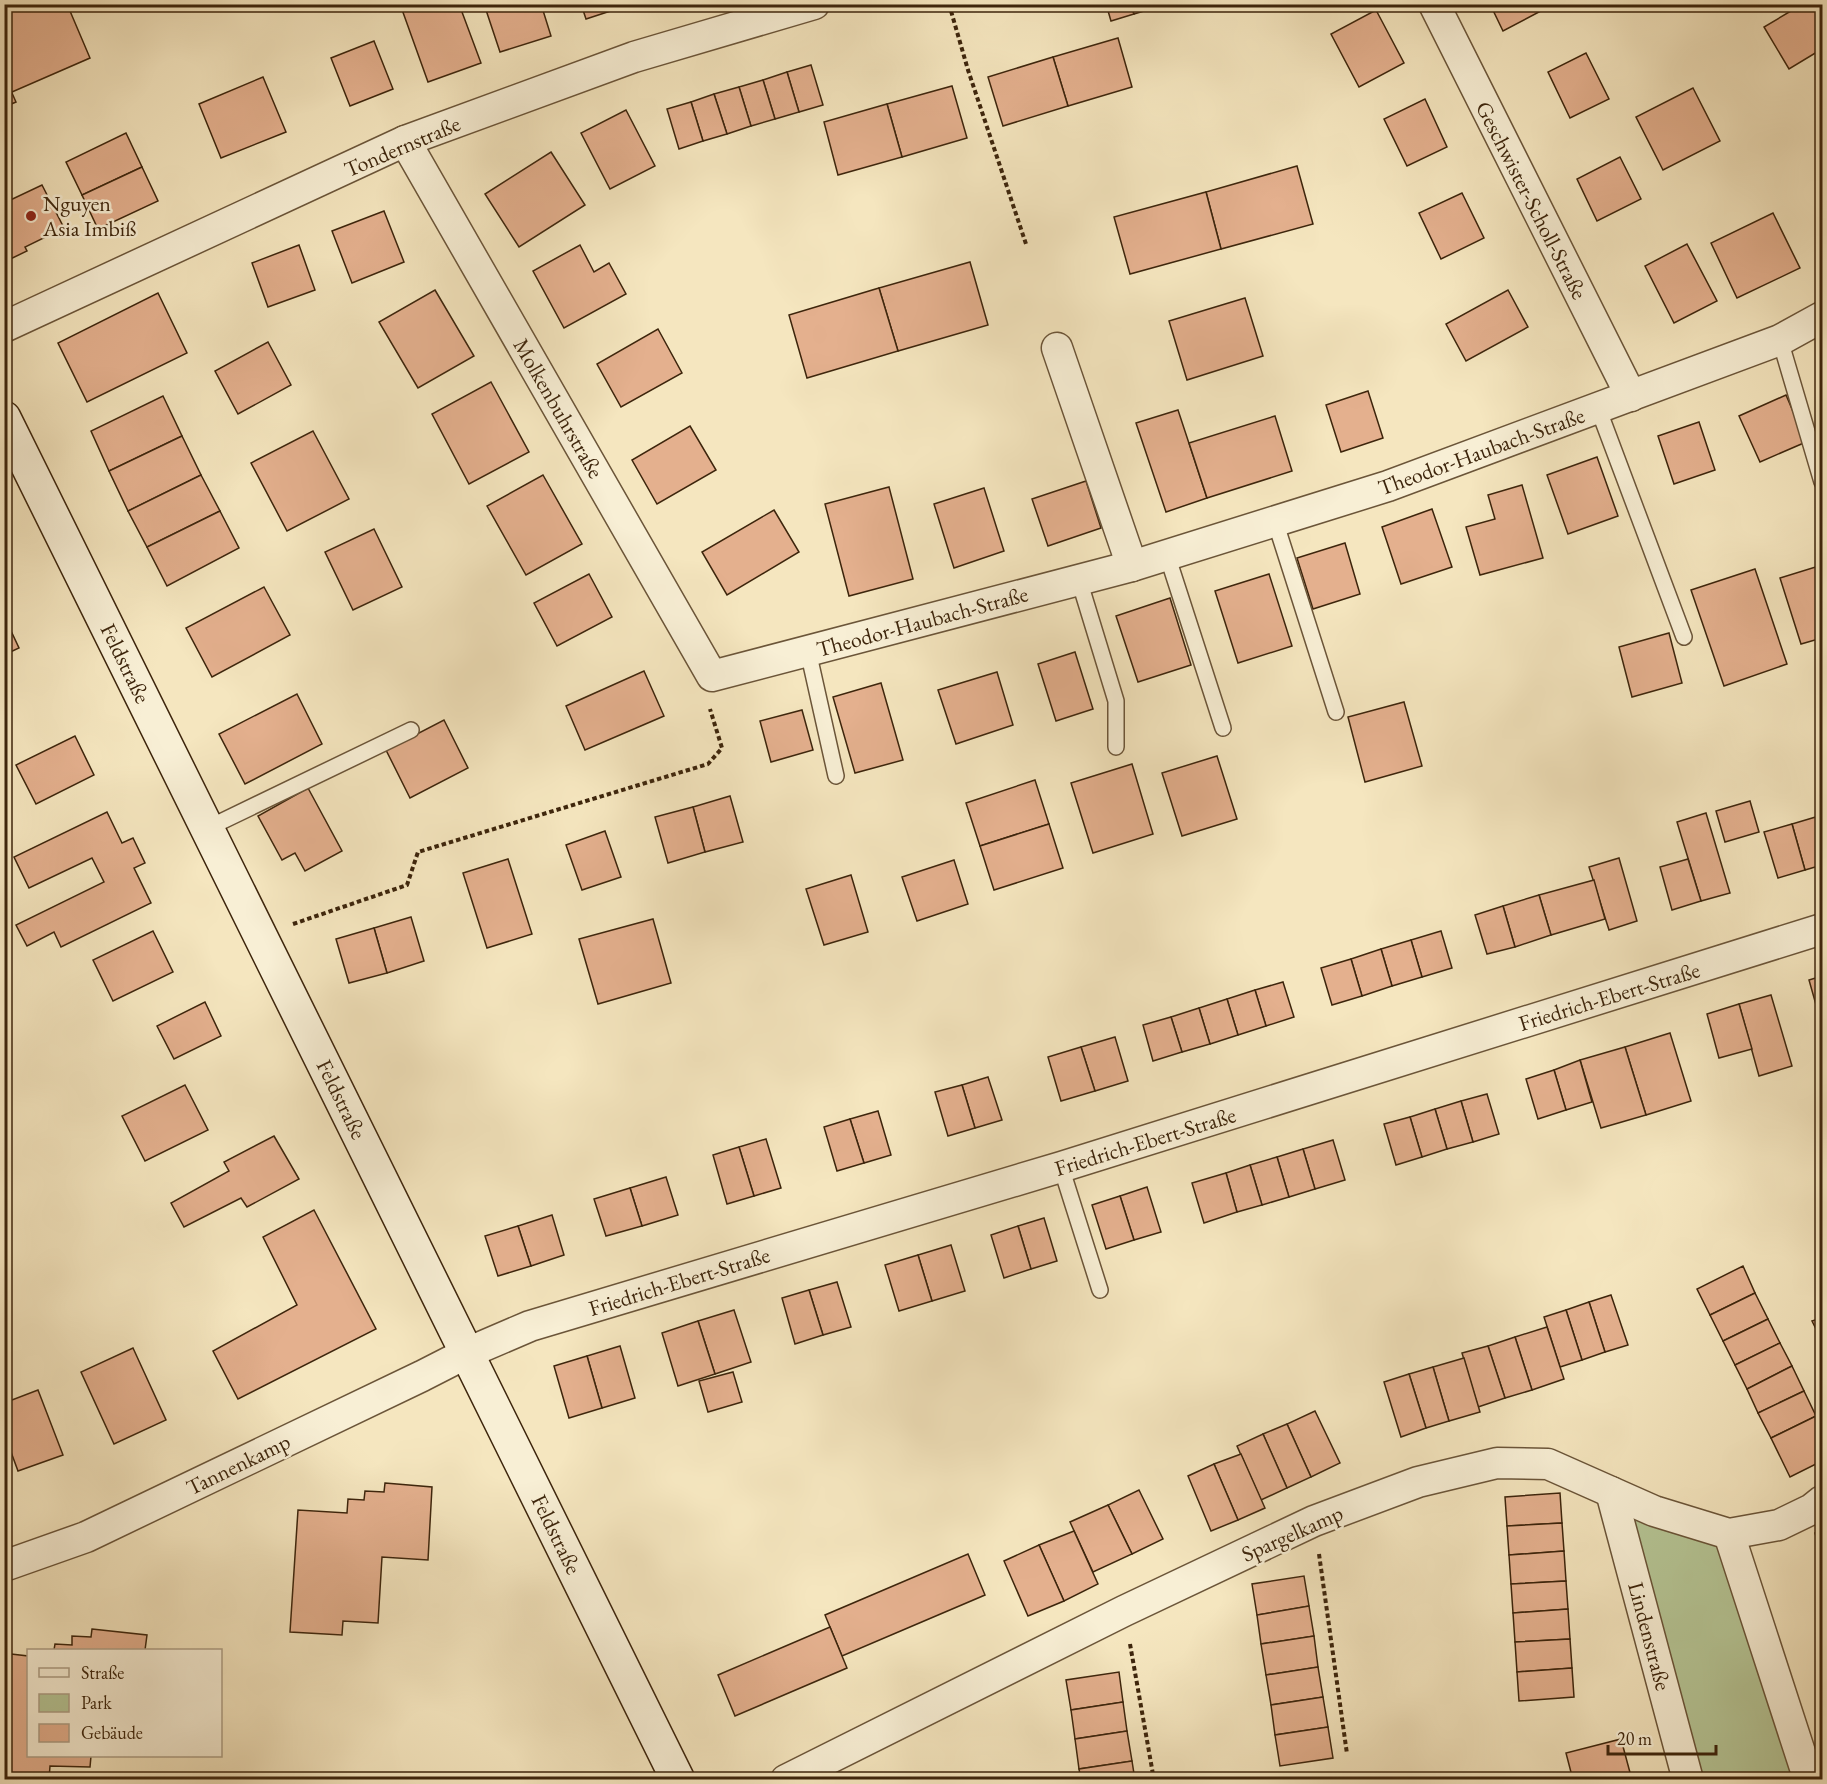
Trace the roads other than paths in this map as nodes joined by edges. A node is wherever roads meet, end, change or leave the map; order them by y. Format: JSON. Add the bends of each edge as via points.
{"nodes":[{"id":1,"x":814,"y":4,"type":"edge"},
{"id":2,"x":1434,"y":4,"type":"edge"},
{"id":3,"x":405,"y":141,"type":"junction"},
{"id":4,"x":1822,"y":317,"type":"edge"},
{"id":5,"x":4,"y":327,"type":"edge"},
{"id":6,"x":1780,"y":340,"type":"junction"},
{"id":7,"x":1057,"y":348,"type":"dead end"},
{"id":8,"x":1631,"y":396,"type":"junction"},
{"id":9,"x":1598,"y":408,"type":"junction"},
{"id":10,"x":4,"y":418,"type":"edge"},
{"id":11,"x":1822,"y":482,"type":"edge"},
{"id":12,"x":1275,"y":521,"type":"junction"},
{"id":13,"x":1167,"y":555,"type":"junction"},
{"id":14,"x":1132,"y":566,"type":"junction"},
{"id":15,"x":1079,"y":580,"type":"junction"},
{"id":16,"x":1684,"y":637,"type":"dead end"},
{"id":17,"x":808,"y":651,"type":"junction"},
{"id":18,"x":712,"y":676,"type":"joint"},
{"id":19,"x":1336,"y":712,"type":"dead end"},
{"id":20,"x":1223,"y":728,"type":"dead end"},
{"id":21,"x":411,"y":730,"type":"dead end"},
{"id":22,"x":1116,"y":747,"type":"dead end"},
{"id":23,"x":836,"y":776,"type":"dead end"},
{"id":24,"x":208,"y":828,"type":"junction"},
{"id":25,"x":1822,"y":929,"type":"edge"},
{"id":26,"x":1061,"y":1167,"type":"junction"},
{"id":27,"x":1100,"y":1290,"type":"dead end"},
{"id":28,"x":467,"y":1353,"type":"junction"},
{"id":29,"x":1611,"y":1492,"type":"junction"},
{"id":30,"x":1822,"y":1501,"type":"edge"},
{"id":31,"x":1729,"y":1534,"type":"junction"},
{"id":32,"x":4,"y":1566,"type":"edge"},
{"id":33,"x":678,"y":1779,"type":"edge"},
{"id":34,"x":786,"y":1779,"type":"edge"},
{"id":35,"x":1688,"y":1779,"type":"edge"},
{"id":36,"x":1809,"y":1779,"type":"edge"}],
"edges":[{"from":1,"to":3,"type":"street","name":"Tondernstraße","via":[[634,57]]},
{"from":2,"to":8,"type":"street","name":"Geschwister-Scholl-Straße"},
{"from":3,"to":5,"type":"street","name":"Tondernstraße"},
{"from":3,"to":18,"type":"street","name":"Molkenbuhrstraße"},
{"from":4,"to":6,"type":"street","name":"Theodor-Haubach-Straße"},
{"from":6,"to":8,"type":"street","name":"Theodor-Haubach-Straße"},
{"from":6,"to":11,"type":"lane"},
{"from":7,"to":14,"type":"street"},
{"from":8,"to":9,"type":"street","name":"Theodor-Haubach-Straße"},
{"from":9,"to":12,"type":"street","name":"Theodor-Haubach-Straße","via":[[1388,486]]},
{"from":9,"to":16,"type":"lane"},
{"from":10,"to":24,"type":"street","name":"Feldstraße"},
{"from":12,"to":13,"type":"street","name":"Theodor-Haubach-Straße"},
{"from":12,"to":19,"type":"lane"},
{"from":13,"to":14,"type":"street","name":"Theodor-Haubach-Straße"},
{"from":13,"to":20,"type":"lane"},
{"from":14,"to":15,"type":"street","name":"Theodor-Haubach-Straße"},
{"from":15,"to":17,"type":"street","name":"Theodor-Haubach-Straße"},
{"from":15,"to":22,"type":"lane","via":[[1116,701]]},
{"from":17,"to":18,"type":"street","name":"Theodor-Haubach-Straße"},
{"from":17,"to":23,"type":"lane"},
{"from":21,"to":24,"type":"lane"},
{"from":24,"to":28,"type":"street","name":"Feldstraße"},
{"from":25,"to":26,"type":"street","name":"Friedrich-Ebert-Straße"},
{"from":26,"to":27,"type":"lane"},
{"from":26,"to":28,"type":"street","name":"Friedrich-Ebert-Straße","via":[[530,1326]]},
{"from":28,"to":32,"type":"street","name":"Tannenkamp","via":[[86,1537]]},
{"from":28,"to":33,"type":"street","name":"Feldstraße"},
{"from":29,"to":31,"type":"street","name":"Spargelkamp","via":[[1654,1511]]},
{"from":29,"to":34,"type":"street","name":"Spargelkamp","via":[[1548,1464],[1497,1463],[1418,1482],[1314,1521]]},
{"from":29,"to":35,"type":"street","name":"Lindenstraße"},
{"from":30,"to":31,"type":"street","name":"Spargelkamp","via":[[1779,1525]]},
{"from":31,"to":36,"type":"street"}]}
